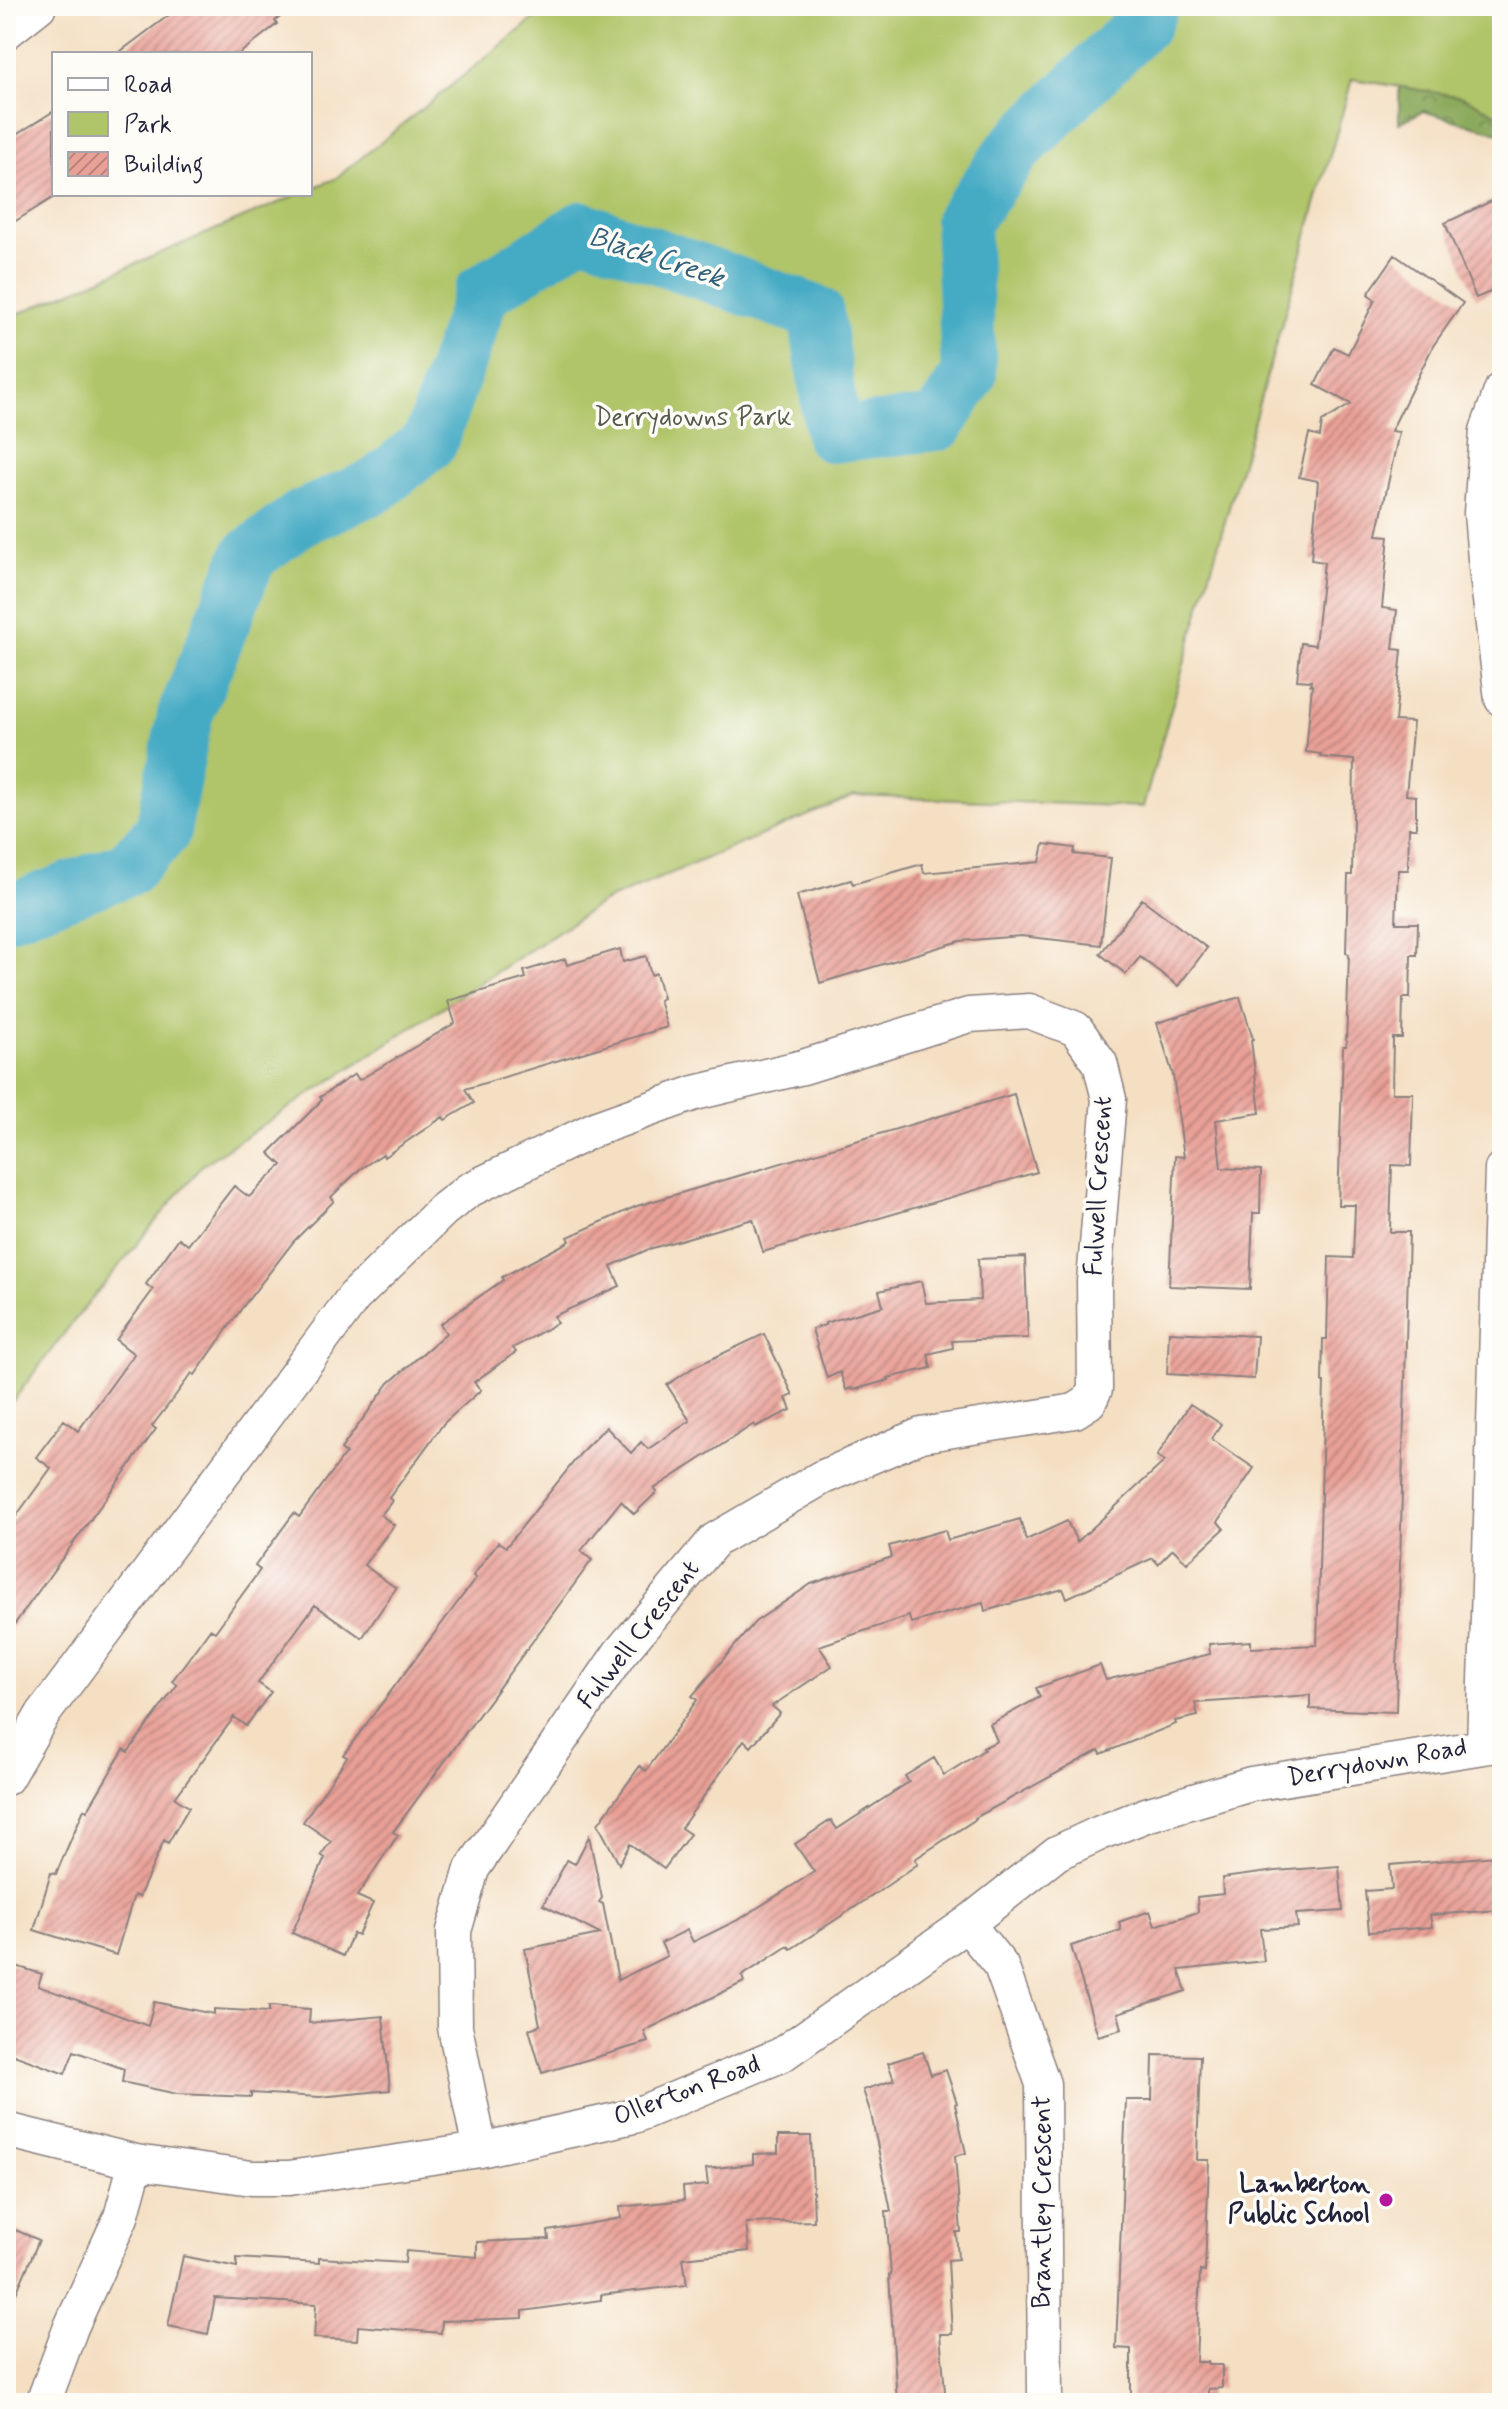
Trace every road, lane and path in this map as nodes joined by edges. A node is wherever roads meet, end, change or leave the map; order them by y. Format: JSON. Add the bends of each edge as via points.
{"nodes":[{"id":1,"x":39,"y":6,"type":"edge"},
{"id":2,"x":6,"y":32,"type":"edge"},
{"id":3,"x":1502,"y":389,"type":"edge"},
{"id":4,"x":1502,"y":699,"type":"edge"},
{"id":5,"x":1502,"y":1169,"type":"edge"},
{"id":6,"x":1493,"y":1745,"type":"edge"},
{"id":7,"x":6,"y":1778,"type":"edge"},
{"id":8,"x":1251,"y":1784,"type":"joint"},
{"id":9,"x":967,"y":1924,"type":"junction"},
{"id":10,"x":6,"y":2130,"type":"edge"},
{"id":11,"x":480,"y":2150,"type":"junction"},
{"id":12,"x":136,"y":2162,"type":"junction"},
{"id":13,"x":43,"y":2403,"type":"edge"},
{"id":14,"x":1045,"y":2403,"type":"edge"}],
"edges":[{"from":1,"to":2,"type":"street"},
{"from":3,"to":4,"type":"street","via":[[1487,431],[1481,513]]},
{"from":5,"to":6,"type":"street"},
{"from":6,"to":8,"type":"street","name":"Derrydown Road"},
{"from":7,"to":11,"type":"street","name":"Fulwell Crescent","via":[[43,1714],[354,1297],[469,1190],[597,1128],[695,1093],[803,1067],[969,1015],[1029,1011],[1076,1029],[1100,1063],[1109,1099],[1094,1282],[1095,1389],[1089,1402],[1075,1411],[921,1435],[821,1478],[715,1540],[620,1653],[472,1869],[454,1931],[455,2027]]},
{"from":8,"to":9,"type":"street","name":"Ollerton Road","via":[[1146,1815],[1057,1853]]},
{"from":9,"to":11,"type":"street","name":"Ollerton Road","via":[[781,2055],[634,2116]]},
{"from":9,"to":14,"type":"street","name":"Brantley Crescent","via":[[1001,1966],[1043,2084]]},
{"from":10,"to":12,"type":"street","name":"Ollerton Road"},
{"from":11,"to":12,"type":"street","name":"Ollerton Road","via":[[289,2178]]},
{"from":12,"to":13,"type":"street","via":[[121,2217]]}]}
